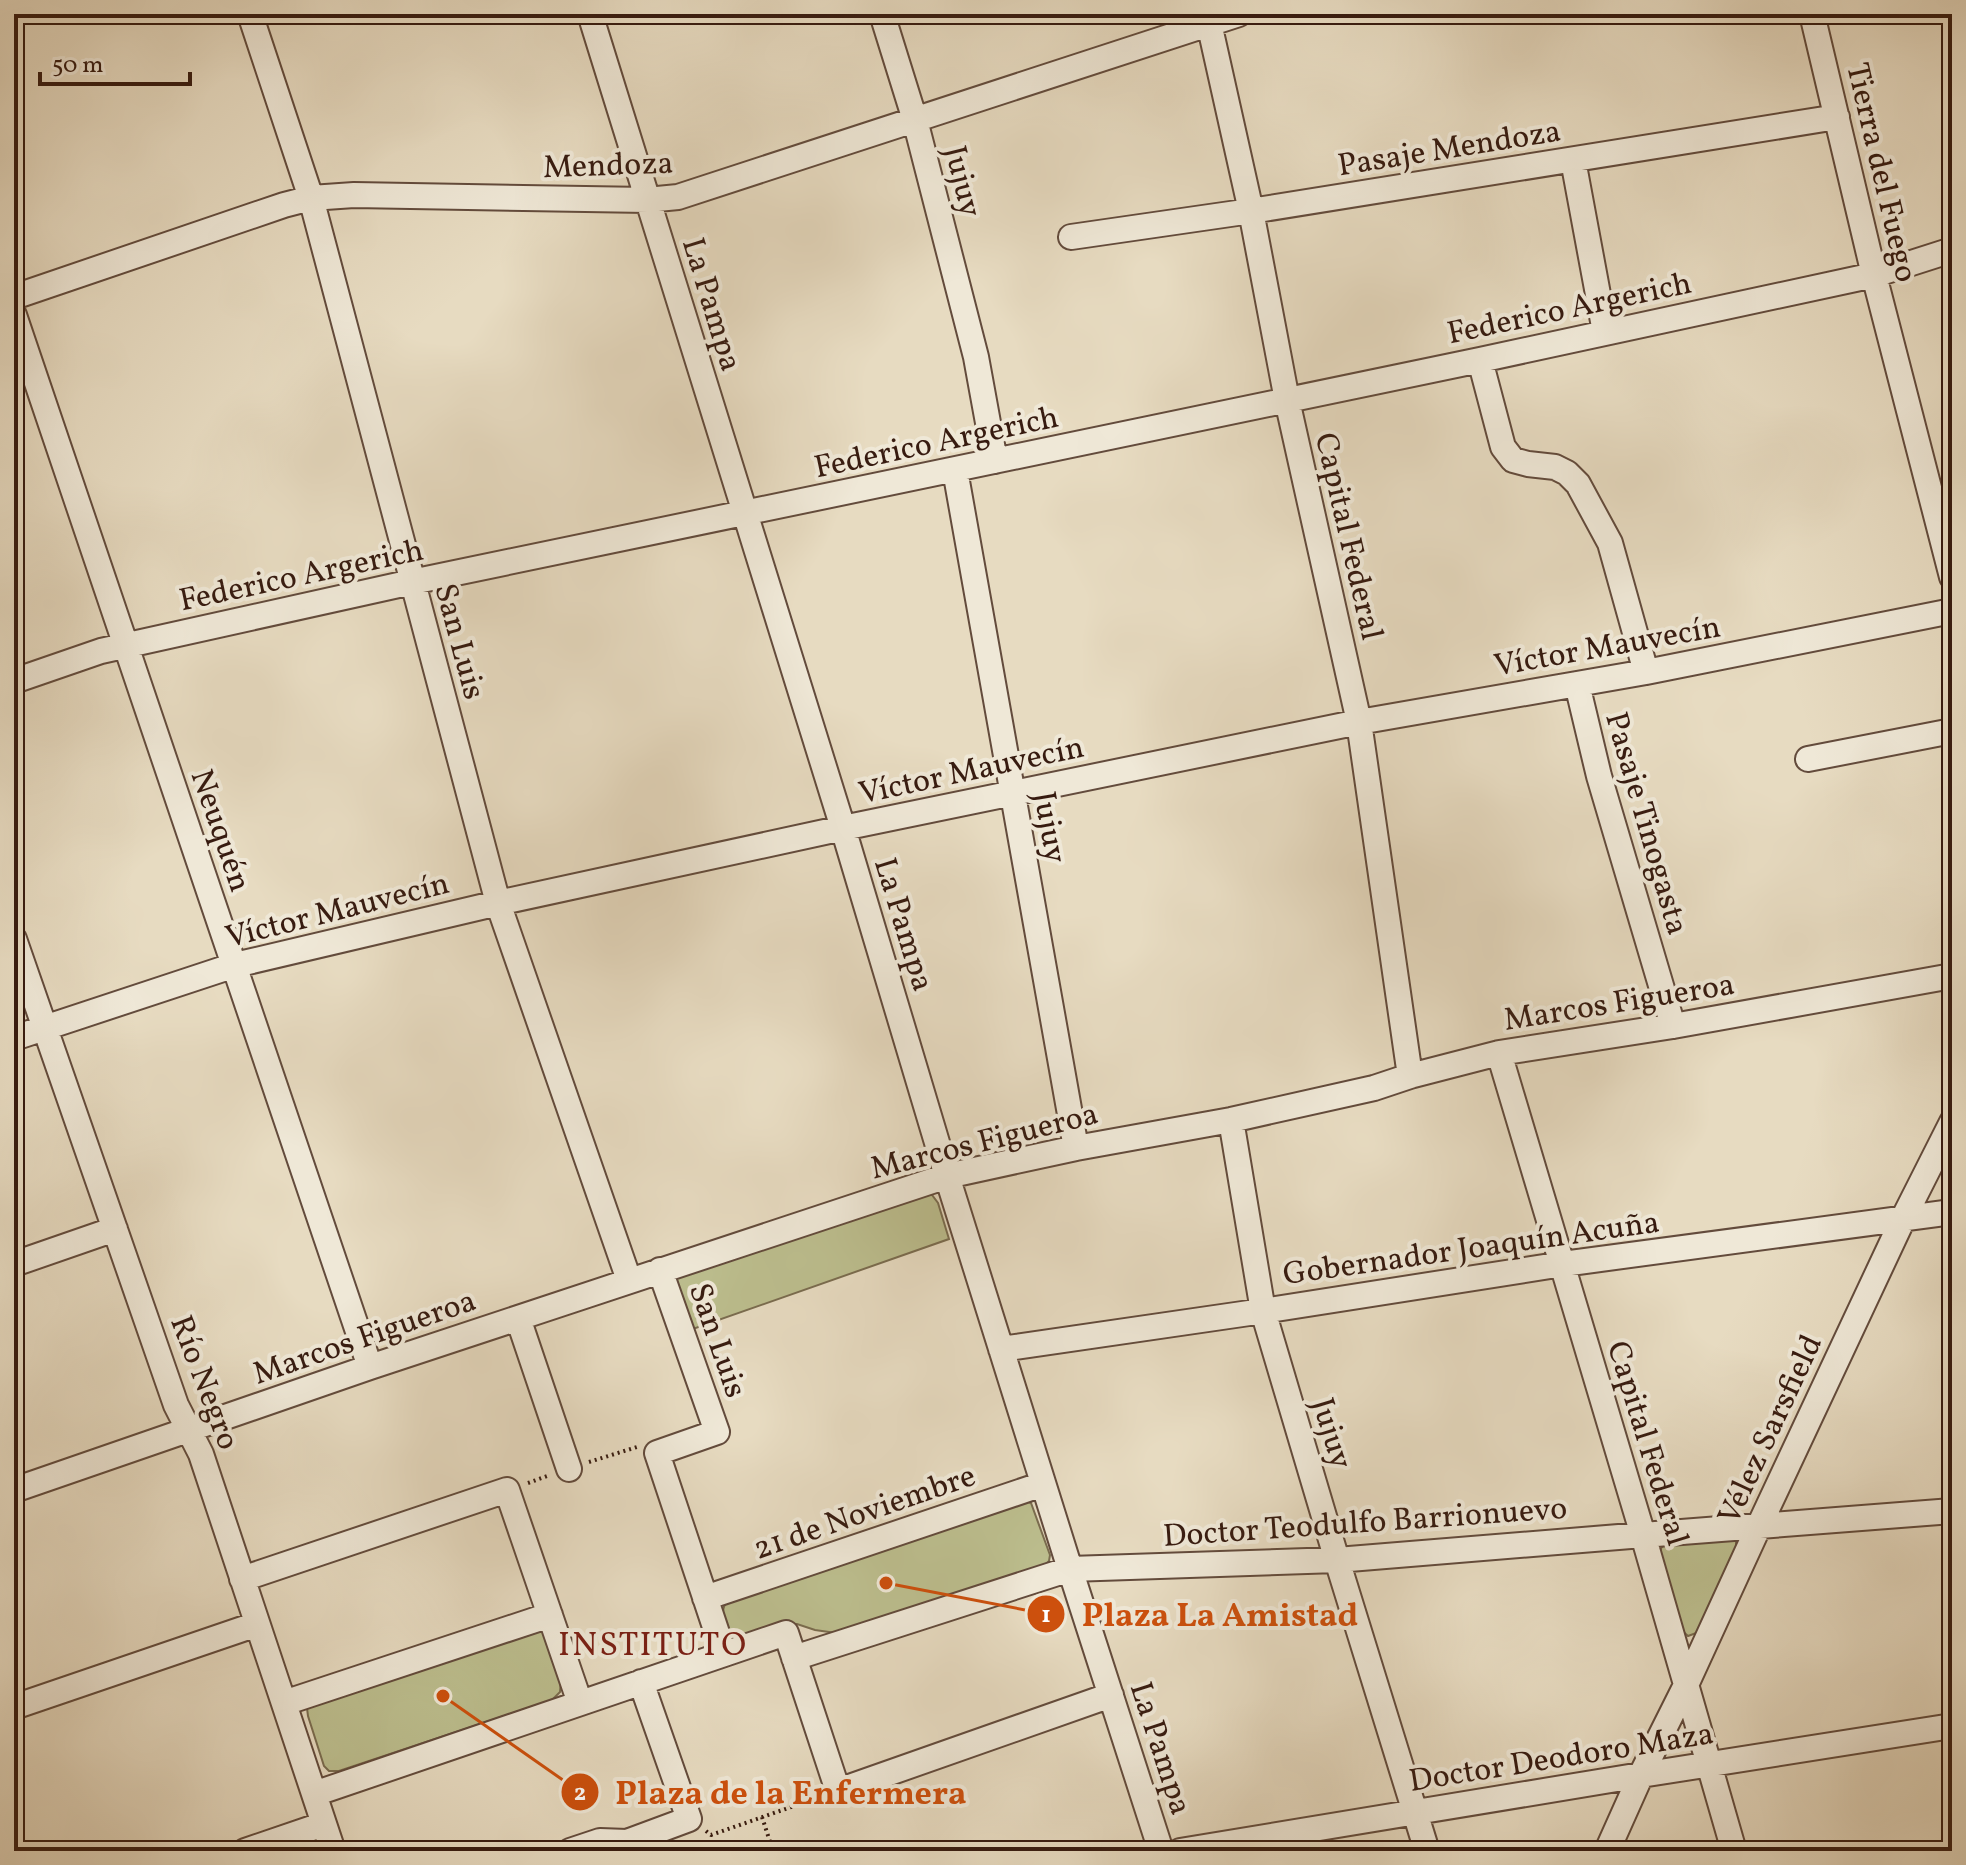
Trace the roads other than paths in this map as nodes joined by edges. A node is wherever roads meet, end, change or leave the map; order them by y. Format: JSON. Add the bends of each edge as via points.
{"nodes":[{"id":1,"x":250,"y":14,"type":"edge"},
{"id":2,"x":590,"y":14,"type":"edge"},
{"id":3,"x":882,"y":14,"type":"edge"},
{"id":4,"x":1239,"y":14,"type":"edge"},
{"id":5,"x":1812,"y":14,"type":"edge"},
{"id":6,"x":1209,"y":19,"type":"edge"},
{"id":7,"x":1837,"y":117,"type":"junction"},
{"id":8,"x":915,"y":120,"type":"junction"},
{"id":9,"x":1573,"y":160,"type":"junction"},
{"id":10,"x":311,"y":198,"type":"junction"},
{"id":11,"x":647,"y":200,"type":"junction"},
{"id":12,"x":1251,"y":211,"type":"junction"},
{"id":13,"x":1071,"y":237,"type":"dead end"},
{"id":14,"x":1952,"y":250,"type":"edge"},
{"id":15,"x":1874,"y":275,"type":"junction"},
{"id":16,"x":14,"y":297,"type":"edge"},
{"id":17,"x":14,"y":315,"type":"edge"},
{"id":18,"x":1605,"y":332,"type":"junction"},
{"id":19,"x":1480,"y":360,"type":"junction"},
{"id":20,"x":1287,"y":400,"type":"junction"},
{"id":21,"x":995,"y":461,"type":"junction"},
{"id":22,"x":955,"y":470,"type":"junction"},
{"id":23,"x":746,"y":513,"type":"junction"},
{"id":24,"x":1952,"y":577,"type":"edge"},
{"id":25,"x":412,"y":582,"type":"junction"},
{"id":26,"x":1952,"y":611,"type":"edge"},
{"id":27,"x":125,"y":646,"type":"junction"},
{"id":28,"x":1646,"y":672,"type":"junction"},
{"id":29,"x":14,"y":681,"type":"edge"},
{"id":30,"x":1577,"y":684,"type":"junction"},
{"id":31,"x":1359,"y":722,"type":"junction"},
{"id":32,"x":1952,"y":731,"type":"edge"},
{"id":33,"x":1808,"y":759,"type":"dead end"},
{"id":34,"x":1012,"y":793,"type":"junction"},
{"id":35,"x":843,"y":828,"type":"junction"},
{"id":36,"x":498,"y":903,"type":"junction"},
{"id":37,"x":14,"y":939,"type":"edge"},
{"id":38,"x":235,"y":965,"type":"junction"},
{"id":39,"x":1952,"y":976,"type":"edge"},
{"id":40,"x":1673,"y":1026,"type":"junction"},
{"id":41,"x":44,"y":1028,"type":"junction"},
{"id":42,"x":14,"y":1038,"type":"edge"},
{"id":43,"x":1499,"y":1053,"type":"junction"},
{"id":44,"x":1410,"y":1076,"type":"junction"},
{"id":45,"x":1231,"y":1120,"type":"junction"},
{"id":46,"x":1952,"y":1122,"type":"edge"},
{"id":47,"x":1076,"y":1148,"type":"junction"},
{"id":48,"x":947,"y":1176,"type":"junction"},
{"id":49,"x":1952,"y":1212,"type":"edge"},
{"id":50,"x":1903,"y":1219,"type":"junction"},
{"id":51,"x":115,"y":1229,"type":"junction"},
{"id":52,"x":14,"y":1264,"type":"edge"},
{"id":53,"x":1563,"y":1264,"type":"junction"},
{"id":54,"x":660,"y":1270,"type":"junction"},
{"id":55,"x":629,"y":1280,"type":"junction"},
{"id":56,"x":1263,"y":1311,"type":"junction"},
{"id":57,"x":518,"y":1318,"type":"junction"},
{"id":58,"x":1001,"y":1349,"type":"junction"},
{"id":59,"x":370,"y":1367,"type":"junction"},
{"id":60,"x":190,"y":1431,"type":"junction"},
{"id":61,"x":569,"y":1469,"type":"dead end"},
{"id":62,"x":1043,"y":1484,"type":"junction"},
{"id":63,"x":14,"y":1490,"type":"edge"},
{"id":64,"x":1952,"y":1511,"type":"edge"},
{"id":65,"x":1759,"y":1526,"type":"junction"},
{"id":66,"x":1643,"y":1535,"type":"junction"},
{"id":67,"x":1337,"y":1560,"type":"junction"},
{"id":68,"x":1070,"y":1569,"type":"junction"},
{"id":69,"x":242,"y":1579,"type":"junction"},
{"id":70,"x":705,"y":1598,"type":"junction"},
{"id":71,"x":550,"y":1615,"type":"junction"},
{"id":72,"x":257,"y":1624,"type":"junction"},
{"id":73,"x":724,"y":1654,"type":"junction"},
{"id":74,"x":794,"y":1658,"type":"junction"},
{"id":75,"x":641,"y":1682,"type":"junction"},
{"id":76,"x":1686,"y":1685,"type":"junction"},
{"id":77,"x":1111,"y":1695,"type":"junction"},
{"id":78,"x":284,"y":1703,"type":"junction"},
{"id":79,"x":580,"y":1703,"type":"junction"},
{"id":80,"x":14,"y":1707,"type":"edge"},
{"id":81,"x":1952,"y":1726,"type":"edge"},
{"id":82,"x":1709,"y":1765,"type":"junction"},
{"id":83,"x":1641,"y":1775,"type":"junction"},
{"id":84,"x":314,"y":1794,"type":"junction"},
{"id":85,"x":1416,"y":1811,"type":"junction"},
{"id":86,"x":324,"y":1824,"type":"junction"},
{"id":87,"x":628,"y":1846,"type":"edge"},
{"id":88,"x":245,"y":1851,"type":"edge"},
{"id":89,"x":333,"y":1851,"type":"edge"},
{"id":90,"x":570,"y":1851,"type":"edge"},
{"id":91,"x":1161,"y":1851,"type":"edge"},
{"id":92,"x":1180,"y":1851,"type":"edge"},
{"id":93,"x":1427,"y":1851,"type":"edge"},
{"id":94,"x":1607,"y":1851,"type":"edge"},
{"id":95,"x":1734,"y":1851,"type":"edge"}],
"edges":[{"from":1,"to":10,"type":"street","name":"San Luis"},
{"from":2,"to":11,"type":"street","name":"La Pampa"},
{"from":3,"to":8,"type":"street","name":"Jujuy"},
{"from":4,"to":6,"type":"street","name":"Mendoza"},
{"from":5,"to":7,"type":"street","name":"Tierra del Fuego"},
{"from":6,"to":8,"type":"street","name":"Mendoza"},
{"from":6,"to":12,"type":"street","name":"Capital Federal"},
{"from":7,"to":9,"type":"street","name":"Pasaje Mendoza"},
{"from":7,"to":15,"type":"street","name":"Tierra del Fuego"},
{"from":8,"to":11,"type":"street","name":"Mendoza","via":[[678,197]]},
{"from":8,"to":21,"type":"street","name":"Jujuy","via":[[976,357]]},
{"from":9,"to":12,"type":"street","name":"Pasaje Mendoza"},
{"from":9,"to":18,"type":"street"},
{"from":10,"to":11,"type":"street","name":"Mendoza"},
{"from":10,"to":16,"type":"street","name":"Mendoza"},
{"from":10,"to":25,"type":"street","name":"San Luis"},
{"from":11,"to":23,"type":"street","name":"La Pampa"},
{"from":12,"to":13,"type":"street","name":"Pasaje Mendoza"},
{"from":12,"to":20,"type":"street","name":"Capital Federal"},
{"from":14,"to":15,"type":"street","name":"Federico Argerich"},
{"from":15,"to":18,"type":"street","name":"Federico Argerich"},
{"from":15,"to":24,"type":"street","name":"Tierra del Fuego"},
{"from":17,"to":27,"type":"street","name":"Neuquén"},
{"from":18,"to":19,"type":"street","name":"Federico Argerich"},
{"from":19,"to":20,"type":"street","name":"Federico Argerich"},
{"from":19,"to":28,"type":"street","name":"Pasaje Tinogasta","via":[[1503,447],[1513,460],[1567,473],[1610,543]]},
{"from":20,"to":21,"type":"street","name":"Federico Argerich"},
{"from":20,"to":31,"type":"street","name":"Capital Federal"},
{"from":21,"to":22,"type":"street","name":"Federico Argerich"},
{"from":22,"to":23,"type":"street","name":"Federico Argerich"},
{"from":22,"to":34,"type":"street","name":"Jujuy"},
{"from":23,"to":25,"type":"street","name":"Federico Argerich"},
{"from":23,"to":35,"type":"street","name":"La Pampa"},
{"from":25,"to":27,"type":"street","name":"Federico Argerich"},
{"from":25,"to":36,"type":"street","name":"San Luis"},
{"from":26,"to":28,"type":"street","name":"Víctor Mauvecín"},
{"from":27,"to":29,"type":"street","name":"Federico Argerich"},
{"from":27,"to":38,"type":"street","name":"Neuquén"},
{"from":28,"to":30,"type":"street","name":"Víctor Mauvecín"},
{"from":30,"to":31,"type":"street","name":"Víctor Mauvecín"},
{"from":30,"to":40,"type":"street","name":"Pasaje Tinogasta"},
{"from":31,"to":34,"type":"street","name":"Víctor Mauvecín"},
{"from":31,"to":44,"type":"street","name":"Capital Federal"},
{"from":32,"to":33,"type":"street"},
{"from":34,"to":35,"type":"street","name":"Víctor Mauvecín"},
{"from":34,"to":47,"type":"street","name":"Jujuy"},
{"from":35,"to":36,"type":"street","name":"Víctor Mauvecín"},
{"from":35,"to":48,"type":"street","name":"La Pampa"},
{"from":36,"to":38,"type":"street","name":"Víctor Mauvecín"},
{"from":36,"to":55,"type":"street","name":"San Luis"},
{"from":37,"to":41,"type":"street","name":"Río Negro"},
{"from":38,"to":41,"type":"street","name":"Víctor Mauvecín"},
{"from":38,"to":59,"type":"street","name":"Neuquén"},
{"from":39,"to":40,"type":"street","name":"Marcos Figueroa"},
{"from":40,"to":43,"type":"street","name":"Marcos Figueroa"},
{"from":41,"to":42,"type":"street","name":"Víctor Mauvecín"},
{"from":41,"to":51,"type":"street","name":"Río Negro"},
{"from":43,"to":44,"type":"street","name":"Marcos Figueroa"},
{"from":43,"to":53,"type":"street","name":"Capital Federal"},
{"from":44,"to":45,"type":"street","name":"Marcos Figueroa"},
{"from":45,"to":47,"type":"street","name":"Marcos Figueroa"},
{"from":45,"to":56,"type":"street","name":"Jujuy"},
{"from":46,"to":50,"type":"street","name":"Vélez Sarsfield"},
{"from":47,"to":48,"type":"street","name":"Marcos Figueroa"},
{"from":48,"to":54,"type":"street","name":"Marcos Figueroa"},
{"from":48,"to":58,"type":"street","name":"La Pampa"},
{"from":49,"to":50,"type":"street","name":"Gobernador Joaquín Acuña"},
{"from":50,"to":53,"type":"street","name":"Gobernador Joaquín Acuña"},
{"from":50,"to":65,"type":"street","name":"Vélez Sarsfield"},
{"from":51,"to":52,"type":"street"},
{"from":51,"to":60,"type":"street","name":"Río Negro","via":[[176,1405]]},
{"from":53,"to":56,"type":"street","name":"Gobernador Joaquín Acuña"},
{"from":53,"to":66,"type":"street","name":"Capital Federal"},
{"from":54,"to":55,"type":"street","name":"Marcos Figueroa"},
{"from":54,"to":70,"type":"street","name":"San Luis","via":[[717,1432],[657,1453]]},
{"from":55,"to":57,"type":"street","name":"Marcos Figueroa"},
{"from":56,"to":58,"type":"street","name":"Gobernador Joaquín Acuña"},
{"from":56,"to":67,"type":"street","name":"Jujuy"},
{"from":57,"to":59,"type":"street","name":"Marcos Figueroa"},
{"from":57,"to":61,"type":"street"},
{"from":58,"to":62,"type":"street","name":"La Pampa"},
{"from":59,"to":60,"type":"street","name":"Marcos Figueroa"},
{"from":60,"to":63,"type":"street","name":"Marcos Figueroa"},
{"from":60,"to":69,"type":"street","name":"Río Negro"},
{"from":62,"to":68,"type":"street","name":"La Pampa"},
{"from":62,"to":70,"type":"street","name":"21 de Noviembre"},
{"from":64,"to":65,"type":"street","name":"Doctor Teodulfo Barrionuevo"},
{"from":65,"to":66,"type":"street","name":"Doctor Teodulfo Barrionuevo"},
{"from":65,"to":76,"type":"street","name":"Vélez Sarsfield"},
{"from":66,"to":67,"type":"street","name":"Doctor Teodulfo Barrionuevo"},
{"from":66,"to":76,"type":"street","name":"Capital Federal"},
{"from":67,"to":68,"type":"street","name":"Doctor Teodulfo Barrionuevo"},
{"from":67,"to":85,"type":"street","name":"Jujuy"},
{"from":68,"to":74,"type":"street","name":"Doctor Teodulfo Barrionuevo"},
{"from":68,"to":77,"type":"street","name":"La Pampa"},
{"from":69,"to":71,"type":"street","via":[[507,1490]]},
{"from":69,"to":72,"type":"street","name":"Río Negro"},
{"from":70,"to":73,"type":"street"},
{"from":71,"to":78,"type":"street"},
{"from":71,"to":79,"type":"street"},
{"from":72,"to":78,"type":"street","name":"Río Negro"},
{"from":72,"to":80,"type":"street"},
{"from":73,"to":74,"type":"street","via":[[786,1633]]},
{"from":73,"to":75,"type":"street"},
{"from":74,"to":77,"type":"street","via":[[838,1791]]},
{"from":75,"to":79,"type":"street"},
{"from":75,"to":87,"type":"street","via":[[689,1819]]},
{"from":76,"to":82,"type":"street","name":"Capital Federal"},
{"from":76,"to":83,"type":"street","name":"Vélez Sarsfield"},
{"from":77,"to":91,"type":"street","name":"La Pampa"},
{"from":78,"to":84,"type":"street","name":"Río Negro"},
{"from":79,"to":84,"type":"street"},
{"from":81,"to":82,"type":"street","name":"Doctor Deodoro Maza"},
{"from":82,"to":83,"type":"street","name":"Doctor Deodoro Maza"},
{"from":82,"to":95,"type":"street","name":"Capital Federal"},
{"from":83,"to":85,"type":"street","name":"Doctor Deodoro Maza"},
{"from":83,"to":94,"type":"street","name":"Vélez Sarsfield"},
{"from":84,"to":86,"type":"street","name":"Río Negro"},
{"from":85,"to":92,"type":"street","name":"Doctor Deodoro Maza"},
{"from":85,"to":93,"type":"street","name":"Jujuy"},
{"from":86,"to":88,"type":"street"},
{"from":86,"to":89,"type":"street","name":"Río Negro"},
{"from":87,"to":90,"type":"street","via":[[600,1841]]}]}
